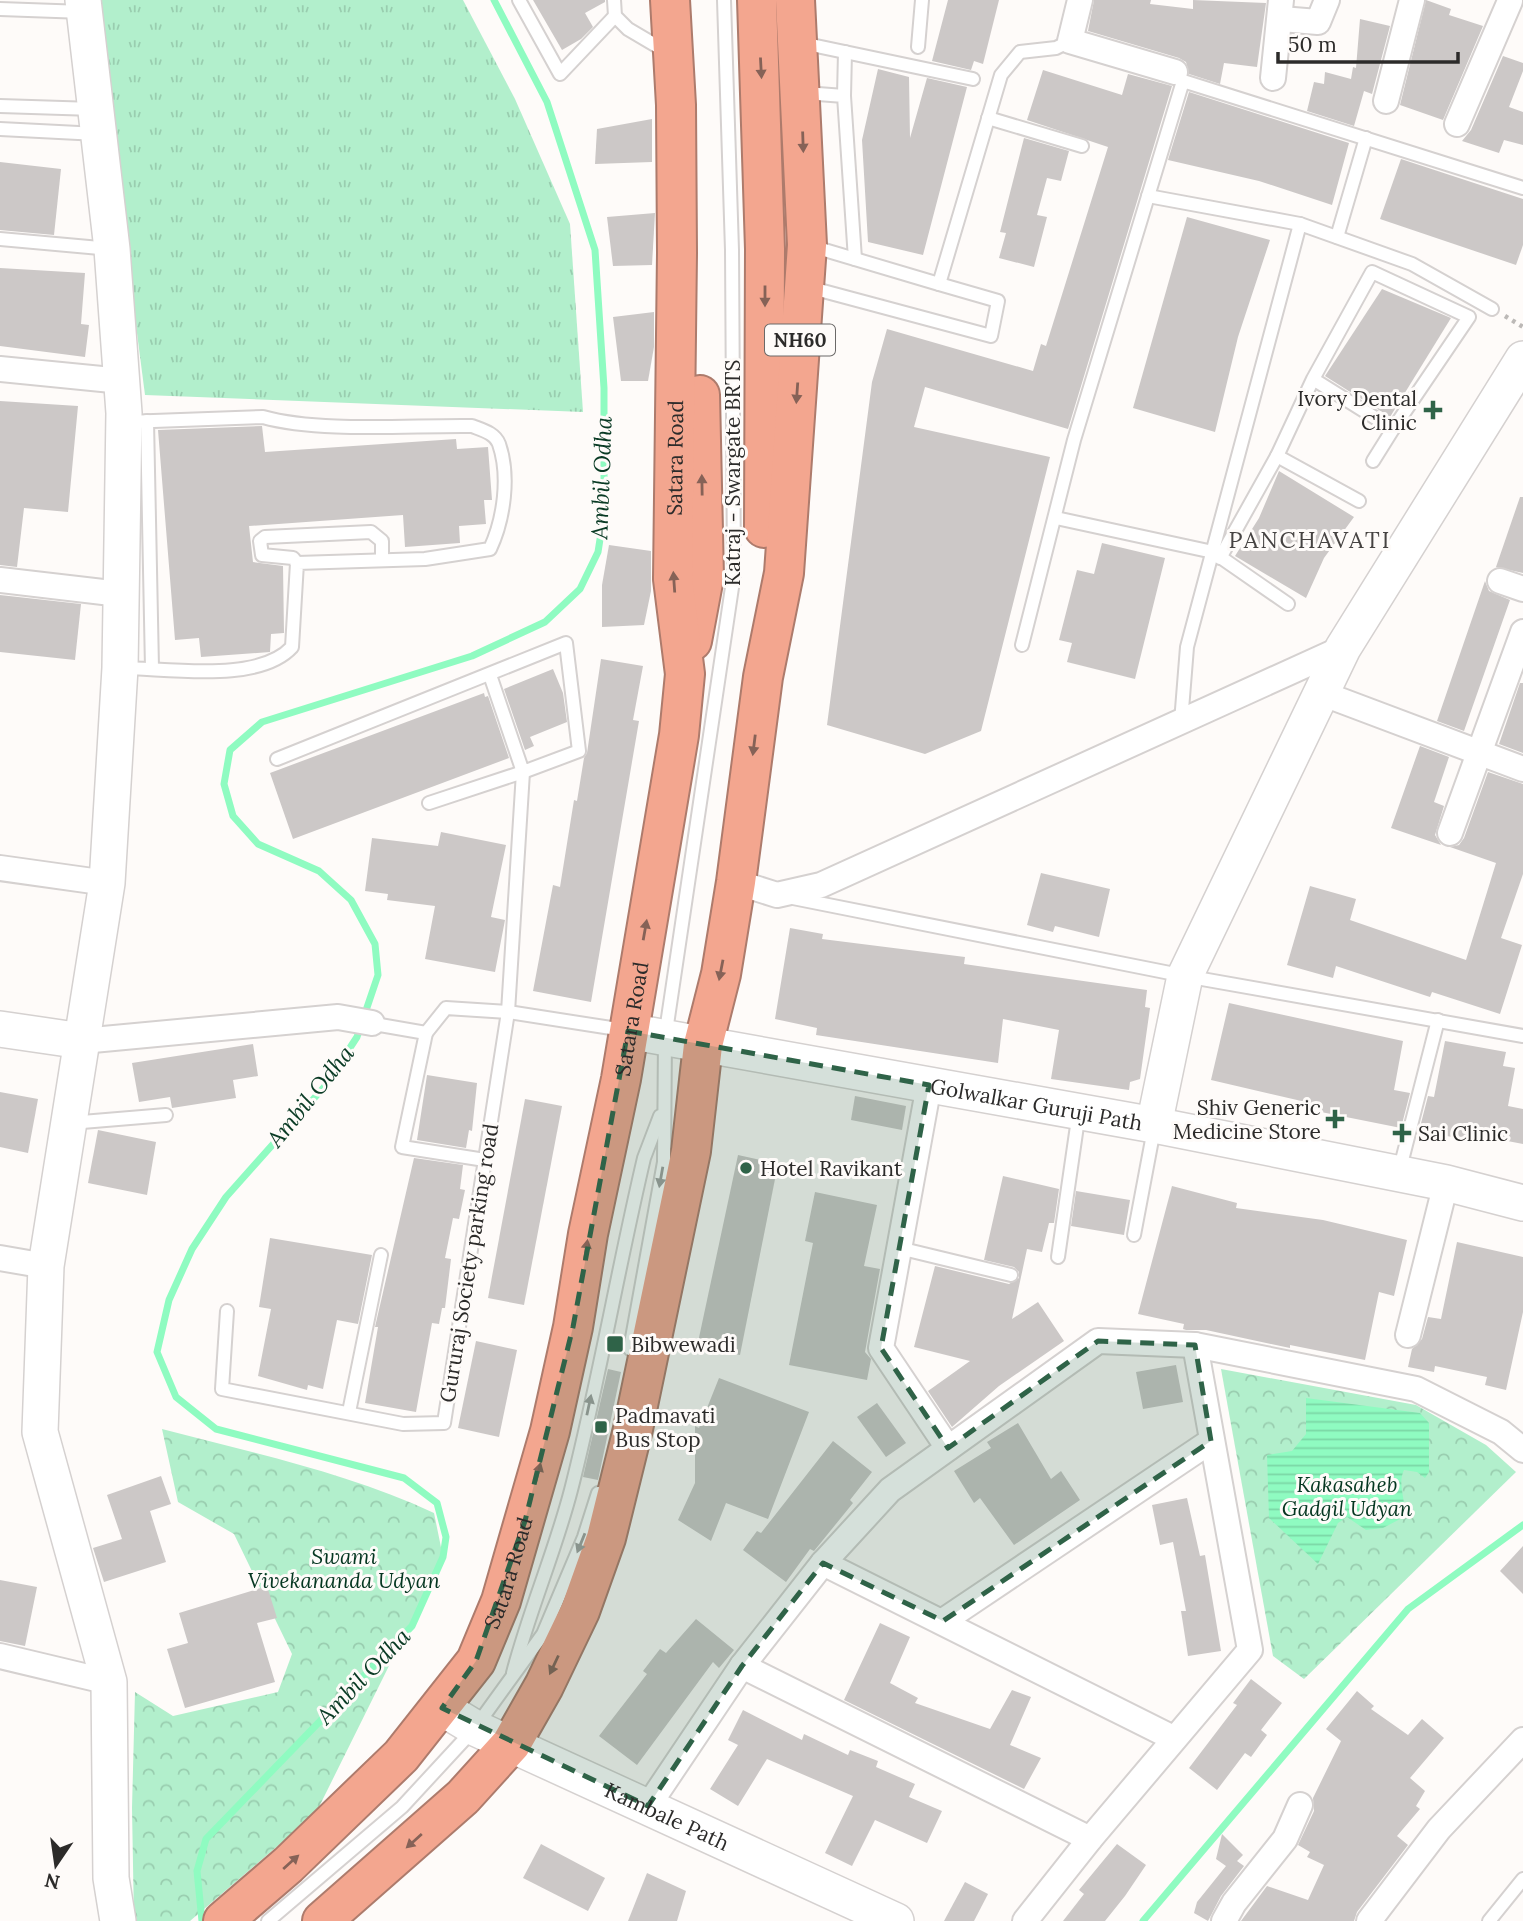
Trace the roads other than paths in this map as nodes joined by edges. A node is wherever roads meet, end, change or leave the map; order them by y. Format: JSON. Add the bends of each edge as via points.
{"nodes":[{"id":1,"x":519,"y":0,"type":"edge"},
{"id":2,"x":614,"y":0,"type":"edge"},
{"id":3,"x":670,"y":0,"type":"edge"},
{"id":4,"x":692,"y":0,"type":"edge"},
{"id":5,"x":724,"y":0,"type":"edge"},
{"id":6,"x":757,"y":0,"type":"edge"},
{"id":7,"x":795,"y":0,"type":"edge"},
{"id":8,"x":922,"y":0,"type":"edge"},
{"id":9,"x":1080,"y":0,"type":"edge"},
{"id":10,"x":1327,"y":0,"type":"edge"},
{"id":11,"x":1412,"y":0,"type":"edge"},
{"id":12,"x":1513,"y":3,"type":"edge"},
{"id":13,"x":84,"y":6,"type":"edge"},
{"id":14,"x":0,"y":9,"type":"edge"},
{"id":15,"x":1281,"y":10,"type":"edge"},
{"id":16,"x":615,"y":16,"type":"junction"},
{"id":17,"x":1070,"y":41,"type":"junction"},
{"id":18,"x":798,"y":42,"type":"junction"},
{"id":19,"x":918,"y":47,"type":"dead end"},
{"id":20,"x":845,"y":52,"type":"junction"},
{"id":21,"x":673,"y":55,"type":"junction"},
{"id":22,"x":1175,"y":72,"type":"dead end"},
{"id":23,"x":1273,"y":78,"type":"dead end"},
{"id":24,"x":973,"y":79,"type":"dead end"},
{"id":25,"x":801,"y":92,"type":"junction"},
{"id":26,"x":844,"y":96,"type":"junction"},
{"id":27,"x":1386,"y":101,"type":"dead end"},
{"id":28,"x":0,"y":106,"type":"edge"},
{"id":29,"x":988,"y":118,"type":"junction"},
{"id":30,"x":97,"y":121,"type":"junction"},
{"id":31,"x":1457,"y":124,"type":"dead end"},
{"id":32,"x":0,"y":129,"type":"edge"},
{"id":33,"x":1366,"y":138,"type":"junction"},
{"id":34,"x":1082,"y":146,"type":"dead end"},
{"id":35,"x":1523,"y":188,"type":"edge"},
{"id":36,"x":1148,"y":196,"type":"junction"},
{"id":37,"x":1300,"y":224,"type":"junction"},
{"id":38,"x":1337,"y":237,"type":"junction"},
{"id":39,"x":0,"y":239,"type":"edge"},
{"id":40,"x":807,"y":245,"type":"junction"},
{"id":41,"x":112,"y":249,"type":"junction"},
{"id":42,"x":855,"y":259,"type":"junction"},
{"id":43,"x":939,"y":284,"type":"junction"},
{"id":44,"x":804,"y":286,"type":"junction"},
{"id":45,"x":1492,"y":309,"type":"dead end"},
{"id":46,"x":1523,"y":359,"type":"edge"},
{"id":47,"x":0,"y":369,"type":"edge"},
{"id":48,"x":1313,"y":379,"type":"junction"},
{"id":49,"x":122,"y":381,"type":"junction"},
{"id":50,"x":135,"y":422,"type":"junction"},
{"id":51,"x":1393,"y":429,"type":"junction"},
{"id":52,"x":1277,"y":456,"type":"junction"},
{"id":53,"x":1373,"y":461,"type":"dead end"},
{"id":54,"x":1359,"y":501,"type":"dead end"},
{"id":55,"x":1056,"y":518,"type":"junction"},
{"id":56,"x":1217,"y":555,"type":"junction"},
{"id":57,"x":382,"y":561,"type":"junction"},
{"id":58,"x":297,"y":563,"type":"junction"},
{"id":59,"x":0,"y":580,"type":"edge"},
{"id":60,"x":120,"y":594,"type":"junction"},
{"id":61,"x":1288,"y":604,"type":"dead end"},
{"id":62,"x":1523,"y":632,"type":"edge"},
{"id":63,"x":1022,"y":646,"type":"dead end"},
{"id":64,"x":1343,"y":648,"type":"junction"},
{"id":65,"x":136,"y":668,"type":"junction"},
{"id":66,"x":685,"y":674,"type":"junction"},
{"id":67,"x":490,"y":675,"type":"junction"},
{"id":68,"x":763,"y":677,"type":"junction"},
{"id":69,"x":1321,"y":693,"type":"junction"},
{"id":70,"x":1181,"y":722,"type":"junction"},
{"id":71,"x":1479,"y":752,"type":"junction"},
{"id":72,"x":277,"y":759,"type":"dead end"},
{"id":73,"x":1523,"y":769,"type":"edge"},
{"id":74,"x":523,"y":772,"type":"junction"},
{"id":75,"x":429,"y":803,"type":"dead end"},
{"id":76,"x":1450,"y":832,"type":"dead end"},
{"id":77,"x":0,"y":868,"type":"edge"},
{"id":78,"x":736,"y":882,"type":"junction"},
{"id":79,"x":107,"y":883,"type":"junction"},
{"id":80,"x":777,"y":895,"type":"junction"},
{"id":81,"x":1185,"y":976,"type":"junction"},
{"id":82,"x":508,"y":1012,"type":"junction"},
{"id":83,"x":1437,"y":1020,"type":"junction"},
{"id":84,"x":376,"y":1024,"type":"joint"},
{"id":85,"x":0,"y":1029,"type":"edge"},
{"id":86,"x":628,"y":1031,"type":"junction"},
{"id":87,"x":426,"y":1033,"type":"junction"},
{"id":88,"x":1523,"y":1035,"type":"edge"},
{"id":89,"x":666,"y":1038,"type":"junction"},
{"id":90,"x":82,"y":1041,"type":"junction"},
{"id":91,"x":703,"y":1045,"type":"junction"},
{"id":92,"x":929,"y":1085,"type":"junction"},
{"id":93,"x":663,"y":1109,"type":"junction"},
{"id":94,"x":1079,"y":1112,"type":"junction"},
{"id":95,"x":166,"y":1115,"type":"dead end"},
{"id":96,"x":69,"y":1123,"type":"junction"},
{"id":97,"x":1154,"y":1125,"type":"junction"},
{"id":98,"x":485,"y":1160,"type":"junction"},
{"id":99,"x":1398,"y":1176,"type":"junction"},
{"id":100,"x":1446,"y":1183,"type":"junction"},
{"id":101,"x":1523,"y":1203,"type":"edge"},
{"id":102,"x":1134,"y":1235,"type":"dead end"},
{"id":103,"x":899,"y":1248,"type":"junction"},
{"id":104,"x":382,"y":1255,"type":"dead end"},
{"id":105,"x":1058,"y":1257,"type":"dead end"},
{"id":106,"x":0,"y":1258,"type":"edge"},
{"id":107,"x":47,"y":1266,"type":"junction"},
{"id":108,"x":1011,"y":1275,"type":"dead end"},
{"id":109,"x":227,"y":1311,"type":"dead end"},
{"id":110,"x":1408,"y":1335,"type":"dead end"},
{"id":111,"x":1195,"y":1345,"type":"junction"},
{"id":112,"x":628,"y":1361,"type":"dead end"},
{"id":113,"x":349,"y":1412,"type":"junction"},
{"id":114,"x":1211,"y":1441,"type":"junction"},
{"id":115,"x":948,"y":1448,"type":"junction"},
{"id":116,"x":1523,"y":1450,"type":"edge"},
{"id":117,"x":602,"y":1484,"type":"dead end"},
{"id":118,"x":823,"y":1563,"type":"junction"},
{"id":119,"x":943,"y":1621,"type":"junction"},
{"id":120,"x":0,"y":1657,"type":"edge"},
{"id":121,"x":742,"y":1666,"type":"junction"},
{"id":122,"x":109,"y":1682,"type":"junction"},
{"id":123,"x":510,"y":1682,"type":"junction"},
{"id":124,"x":442,"y":1708,"type":"junction"},
{"id":125,"x":475,"y":1728,"type":"junction"},
{"id":126,"x":1173,"y":1738,"type":"junction"},
{"id":127,"x":1523,"y":1740,"type":"edge"},
{"id":128,"x":512,"y":1744,"type":"junction"},
{"id":129,"x":1300,"y":1805,"type":"dead end"},
{"id":130,"x":648,"y":1806,"type":"junction"},
{"id":131,"x":1090,"y":1839,"type":"junction"},
{"id":132,"x":1523,"y":1879,"type":"edge"},
{"id":133,"x":244,"y":1916,"type":"edge"},
{"id":134,"x":118,"y":1921,"type":"edge"},
{"id":135,"x":322,"y":1921,"type":"edge"},
{"id":136,"x":896,"y":1921,"type":"edge"},
{"id":137,"x":1025,"y":1921,"type":"edge"},
{"id":138,"x":1224,"y":1921,"type":"edge"},
{"id":139,"x":1369,"y":1921,"type":"edge"},
{"id":140,"x":1489,"y":1921,"type":"edge"}],
"edges":[{"from":1,"to":16,"type":"lane","via":[[560,74]]},
{"from":2,"to":16,"type":"lane"},
{"from":3,"to":21,"type":"highway","name":"Satara Road"},
{"from":66,"to":4,"type":"highway","one_way":true,"via":[[704,578]]},
{"from":5,"to":89,"type":"lane","name":"Katraj - Swargate BRTS","via":[[732,237],[734,574]]},
{"from":6,"to":68,"type":"highway","one_way":true,"via":[[765,249]]},
{"from":7,"to":18,"type":"highway","number":"NH60"},
{"from":8,"to":19,"type":"lane"},
{"from":9,"to":17,"type":"street"},
{"from":10,"to":15,"type":"street","via":[[1318,22]]},
{"from":11,"to":27,"type":"street"},
{"from":12,"to":31,"type":"street"},
{"from":13,"to":14,"type":"lane"},
{"from":13,"to":30,"type":"street"},
{"from":15,"to":23,"type":"street"},
{"from":16,"to":21,"type":"lane","via":[[628,29]]},
{"from":17,"to":22,"type":"street"},
{"from":17,"to":29,"type":"lane","via":[[1056,48],[1020,52],[1001,75]]},
{"from":18,"to":20,"type":"lane"},
{"from":18,"to":25,"type":"highway","number":"NH60"},
{"from":20,"to":24,"type":"lane"},
{"from":20,"to":26,"type":"lane"},
{"from":66,"to":21,"type":"highway","name":"Satara Road","one_way":true,"via":[[673,579],[677,253]]},
{"from":25,"to":26,"type":"lane"},
{"from":25,"to":40,"type":"highway","number":"NH60","one_way":true},
{"from":26,"to":42,"type":"lane"},
{"from":28,"to":30,"type":"lane"},
{"from":29,"to":34,"type":"lane"},
{"from":29,"to":43,"type":"lane"},
{"from":30,"to":32,"type":"lane"},
{"from":30,"to":41,"type":"street"},
{"from":33,"to":35,"type":"lane"},
{"from":33,"to":36,"type":"lane","via":[[1183,81]]},
{"from":33,"to":38,"type":"lane"},
{"from":36,"to":37,"type":"lane"},
{"from":36,"to":55,"type":"lane","via":[[1074,440]]},
{"from":37,"to":38,"type":"lane"},
{"from":37,"to":56,"type":"lane"},
{"from":38,"to":45,"type":"lane","via":[[1412,264]]},
{"from":39,"to":41,"type":"lane"},
{"from":40,"to":42,"type":"lane"},
{"from":40,"to":44,"type":"highway","number":"NH60"},
{"from":41,"to":49,"type":"street"},
{"from":42,"to":43,"type":"lane"},
{"from":43,"to":44,"type":"lane","via":[[998,301],[991,336]]},
{"from":44,"to":68,"type":"highway","number":"NH60","one_way":true,"via":[[784,573]]},
{"from":46,"to":64,"type":"street"},
{"from":47,"to":49,"type":"street"},
{"from":48,"to":51,"type":"lane"},
{"from":48,"to":51,"type":"lane","via":[[1372,272],[1469,317]]},
{"from":48,"to":52,"type":"lane"},
{"from":49,"to":50,"type":"street"},
{"from":50,"to":57,"type":"lane","via":[[263,417],[315,425],[472,426],[487,431],[499,442],[504,486],[500,527],[490,549]]},
{"from":50,"to":60,"type":"street"},
{"from":50,"to":65,"type":"lane"},
{"from":51,"to":53,"type":"lane"},
{"from":52,"to":54,"type":"lane"},
{"from":52,"to":56,"type":"lane"},
{"from":55,"to":56,"type":"lane"},
{"from":55,"to":63,"type":"lane"},
{"from":56,"to":61,"type":"lane"},
{"from":56,"to":70,"type":"lane","via":[[1187,647]]},
{"from":57,"to":58,"type":"lane"},
{"from":57,"to":58,"type":"lane","via":[[382,541],[372,532],[265,537],[260,541],[262,555],[293,558]]},
{"from":58,"to":65,"type":"lane","via":[[292,647],[284,656],[239,670]]},
{"from":59,"to":60,"type":"street"},
{"from":60,"to":65,"type":"street"},
{"from":62,"to":71,"type":"street"},
{"from":64,"to":69,"type":"street"},
{"from":64,"to":70,"type":"street"},
{"from":65,"to":79,"type":"street"},
{"from":86,"to":66,"type":"highway","name":"Satara Road","one_way":true,"via":[[679,735]]},
{"from":67,"to":72,"type":"lane"},
{"from":67,"to":74,"type":"lane"},
{"from":67,"to":74,"type":"lane","via":[[566,643],[579,751]]},
{"from":68,"to":78,"type":"highway","number":"NH60","one_way":true},
{"from":69,"to":71,"type":"street"},
{"from":69,"to":81,"type":"street"},
{"from":70,"to":80,"type":"street","via":[[861,868],[821,885]]},
{"from":71,"to":73,"type":"street"},
{"from":71,"to":76,"type":"street"},
{"from":74,"to":75,"type":"lane"},
{"from":74,"to":82,"type":"lane","name":"Gururaj Society parking road"},
{"from":77,"to":79,"type":"street"},
{"from":78,"to":80,"type":"street"},
{"from":78,"to":91,"type":"highway","number":"NH60","one_way":true,"via":[[721,974]]},
{"from":79,"to":90,"type":"street"},
{"from":80,"to":81,"type":"lane"},
{"from":81,"to":83,"type":"lane"},
{"from":81,"to":97,"type":"street"},
{"from":82,"to":86,"type":"lane"},
{"from":82,"to":87,"type":"lane","via":[[446,1008]]},
{"from":82,"to":98,"type":"lane","name":"Gururaj Society parking road"},
{"from":83,"to":88,"type":"lane"},
{"from":83,"to":99,"type":"lane"},
{"from":84,"to":87,"type":"lane"},
{"from":84,"to":90,"type":"street","via":[[338,1017]]},
{"from":85,"to":90,"type":"street"},
{"from":86,"to":89,"type":"street","name":"Golwalkar Guruji Path"},
{"from":124,"to":86,"type":"highway","name":"Satara Road","one_way":true,"via":[[476,1661],[501,1601],[525,1521],[573,1327]]},
{"from":87,"to":98,"type":"lane","via":[[402,1147]]},
{"from":89,"to":91,"type":"street","name":"Golwalkar Guruji Path"},
{"from":89,"to":93,"type":"lane","name":"Katraj - Swargate BRTS"},
{"from":90,"to":96,"type":"street"},
{"from":91,"to":92,"type":"street","name":"Golwalkar Guruji Path"},
{"from":91,"to":128,"type":"highway","number":"NH60","one_way":true,"via":[[691,1151],[606,1538],[580,1611]]},
{"from":92,"to":94,"type":"street","name":"Golwalkar Guruji Path"},
{"from":92,"to":103,"type":"street"},
{"from":93,"to":112,"type":"lane","name":"Katraj - Swargate BRTS","one_way":true,"via":[[664,1162]]},
{"from":123,"to":93,"type":"lane","name":"Katraj - Swargate BRTS","one_way":true,"via":[[571,1488],[644,1158]]},
{"from":94,"to":97,"type":"street","name":"Golwalkar Guruji Path"},
{"from":94,"to":105,"type":"lane"},
{"from":95,"to":96,"type":"lane"},
{"from":96,"to":107,"type":"street"},
{"from":97,"to":99,"type":"street","name":"Golwalkar Guruji Path"},
{"from":97,"to":102,"type":"lane"},
{"from":98,"to":113,"type":"lane","name":"Gururaj Society parking road","via":[[444,1423],[403,1424]]},
{"from":99,"to":100,"type":"street","name":"Golwalkar Guruji Path"},
{"from":100,"to":101,"type":"street","name":"Golwalkar Guruji Path"},
{"from":100,"to":110,"type":"street"},
{"from":103,"to":108,"type":"lane"},
{"from":103,"to":115,"type":"street","via":[[881,1348]]},
{"from":104,"to":113,"type":"lane"},
{"from":106,"to":107,"type":"street"},
{"from":107,"to":122,"type":"street","via":[[40,1432]]},
{"from":109,"to":113,"type":"lane","name":"Gururaj Society parking road","via":[[222,1389]]},
{"from":111,"to":114,"type":"street"},
{"from":111,"to":115,"type":"street","via":[[1098,1341]]},
{"from":111,"to":116,"type":"street","via":[[1416,1389],[1501,1432]]},
{"from":114,"to":119,"type":"street"},
{"from":114,"to":126,"type":"street","via":[[1250,1650]]},
{"from":115,"to":118,"type":"street","via":[[890,1490]]},
{"from":117,"to":123,"type":"lane","name":"Katraj - Swargate BRTS","one_way":true,"via":[[543,1634]]},
{"from":118,"to":119,"type":"street"},
{"from":118,"to":121,"type":"street"},
{"from":119,"to":126,"type":"street"},
{"from":120,"to":122,"type":"street"},
{"from":121,"to":130,"type":"street"},
{"from":121,"to":131,"type":"street"},
{"from":122,"to":134,"type":"street","via":[[111,1878]]},
{"from":123,"to":125,"type":"lane","name":"Katraj - Swargate BRTS"},
{"from":124,"to":125,"type":"street","name":"Kambale Path"},
{"from":133,"to":124,"type":"highway","name":"Satara Road","one_way":true},
{"from":125,"to":128,"type":"street","name":"Kambale Path"},
{"from":125,"to":133,"type":"lane","name":"Katraj - Swargate BRTS","via":[[402,1807]]},
{"from":126,"to":131,"type":"street"},
{"from":127,"to":139,"type":"street","via":[[1439,1829]]},
{"from":128,"to":130,"type":"street","name":"Kambale Path"},
{"from":128,"to":135,"type":"highway","number":"NH60","one_way":true,"via":[[463,1797]]},
{"from":129,"to":138,"type":"street","via":[[1285,1839]]},
{"from":130,"to":136,"type":"street","name":"Kambale Path"},
{"from":131,"to":137,"type":"street"},
{"from":132,"to":140,"type":"lane"}]}
